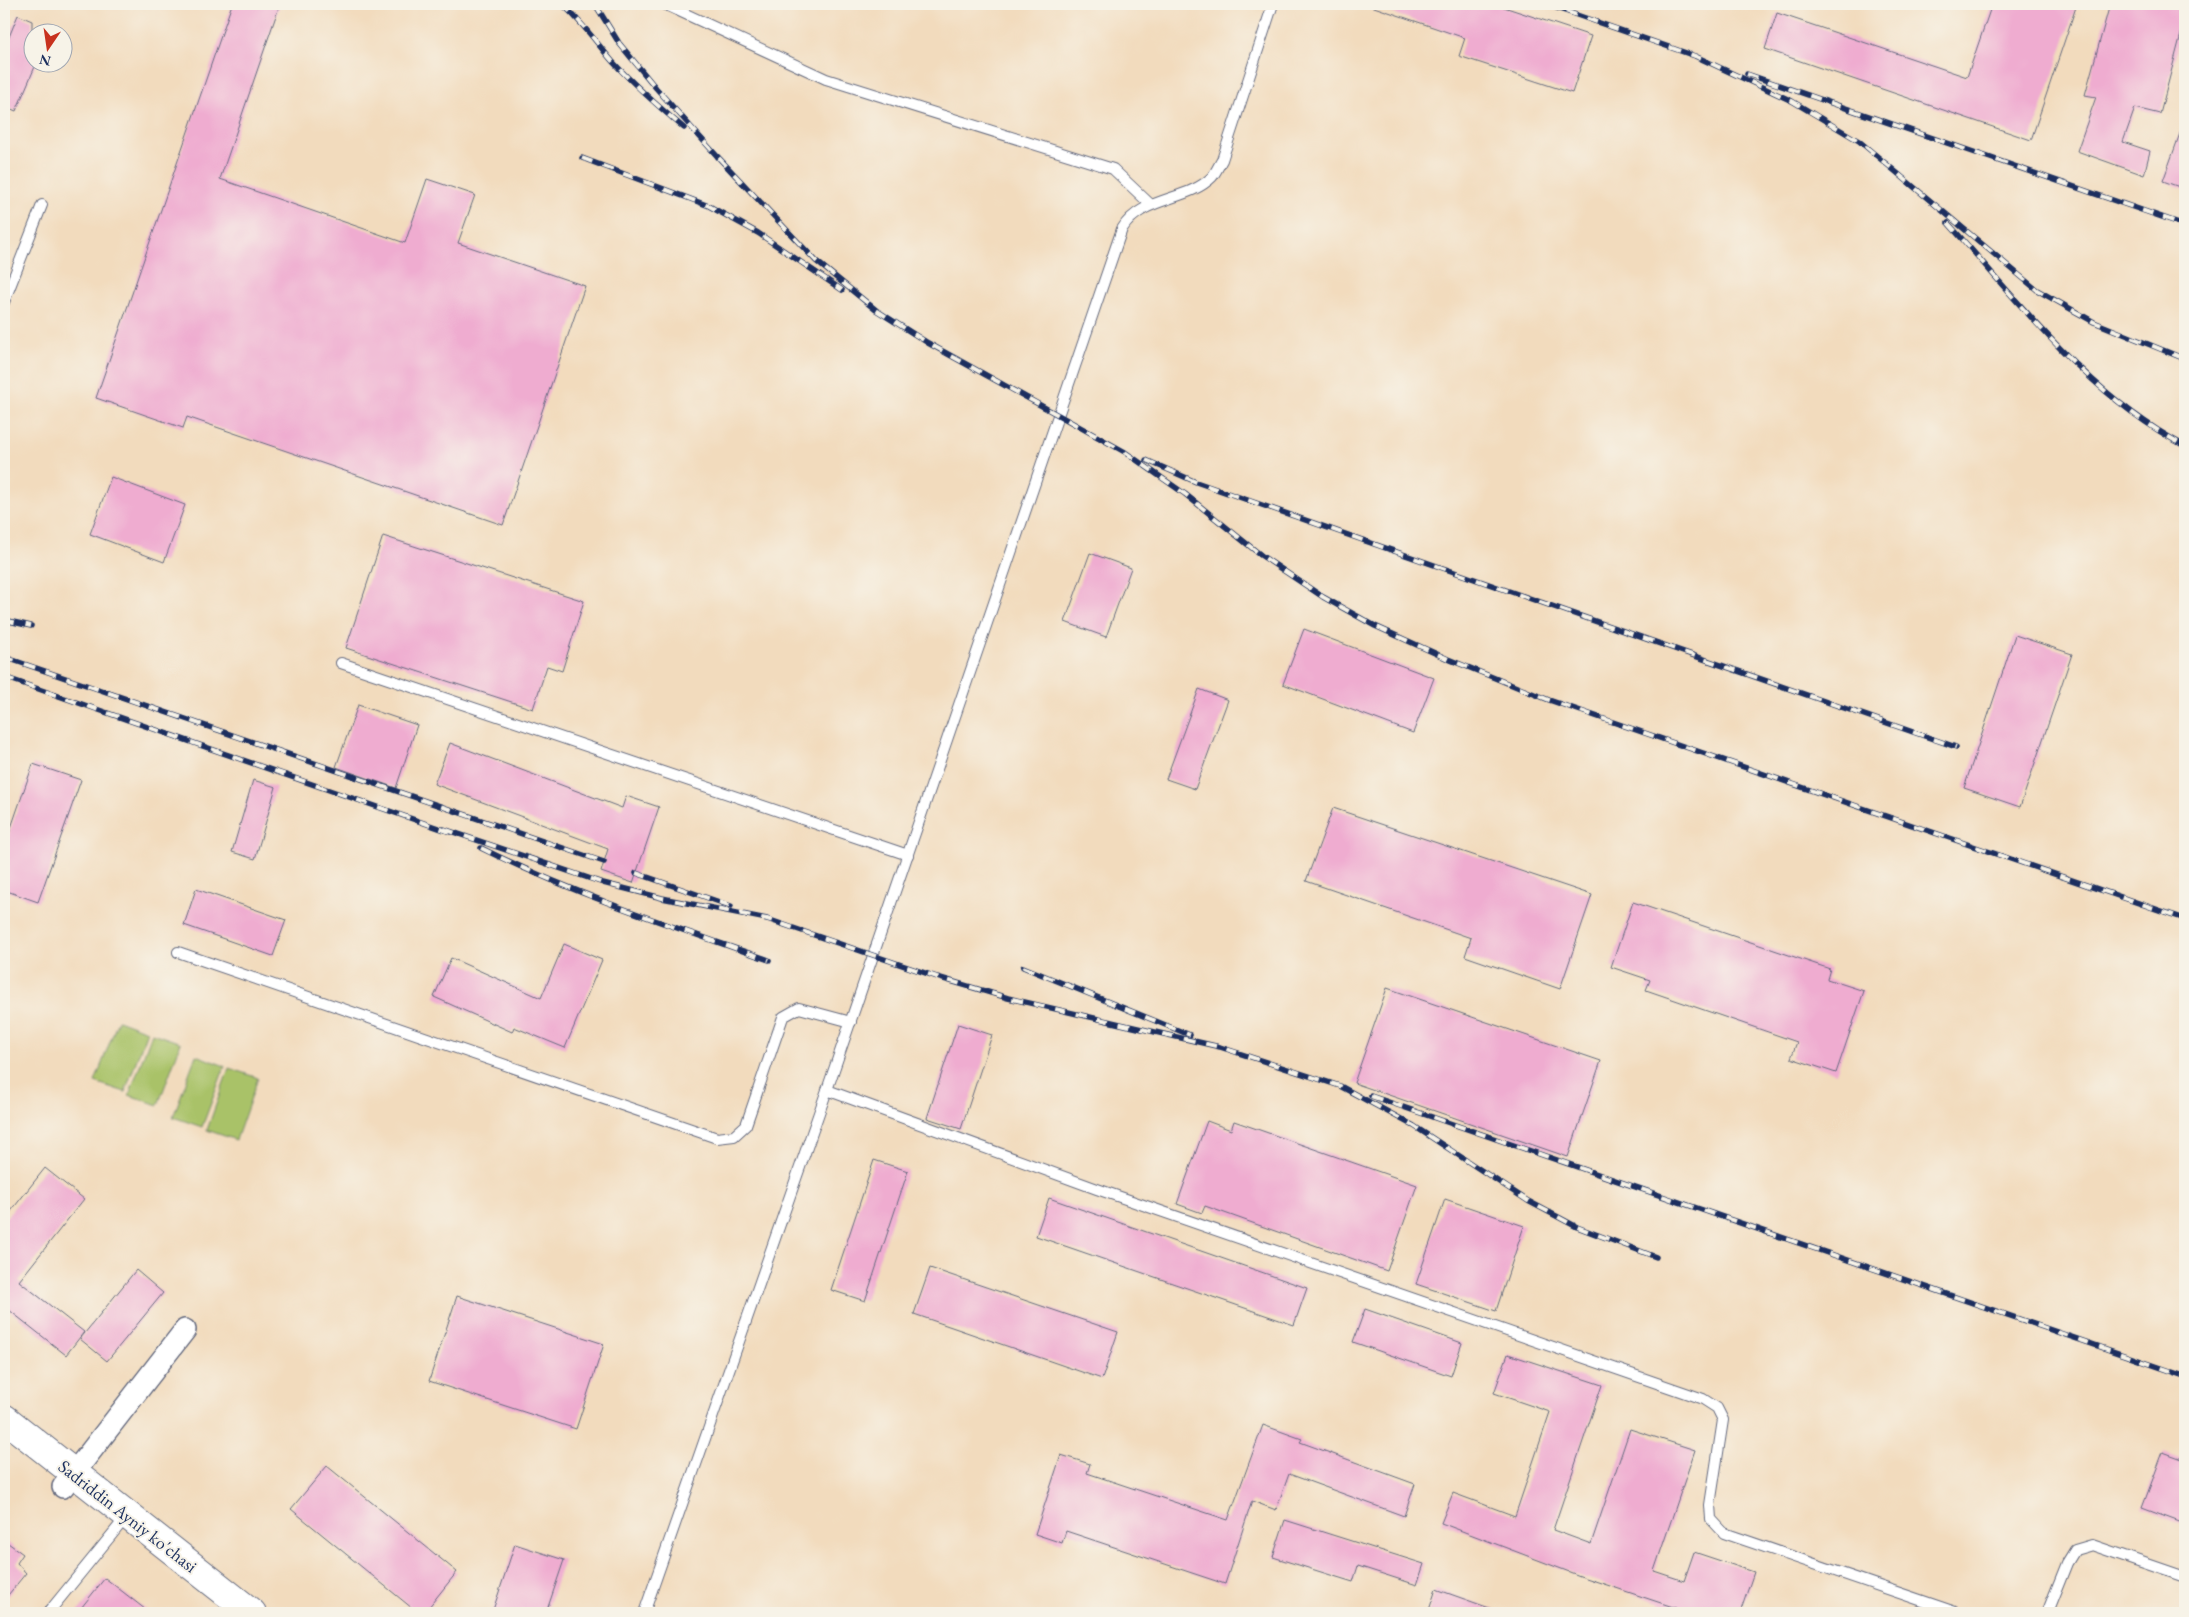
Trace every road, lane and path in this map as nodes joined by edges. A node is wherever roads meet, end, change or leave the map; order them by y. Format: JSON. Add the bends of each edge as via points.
{"nodes":[{"id":1,"x":664,"y":4,"type":"edge"},
{"id":2,"x":1272,"y":4,"type":"edge"},
{"id":3,"x":1150,"y":204,"type":"junction"},
{"id":4,"x":42,"y":205,"type":"dead end"},
{"id":5,"x":4,"y":302,"type":"edge"},
{"id":6,"x":341,"y":663,"type":"dead end"},
{"id":7,"x":908,"y":855,"type":"junction"},
{"id":8,"x":178,"y":952,"type":"dead end"},
{"id":9,"x":851,"y":1022,"type":"junction"},
{"id":10,"x":828,"y":1090,"type":"junction"},
{"id":11,"x":185,"y":1330,"type":"dead end"},
{"id":12,"x":4,"y":1418,"type":"edge"},
{"id":13,"x":4,"y":1439,"type":"edge"},
{"id":14,"x":68,"y":1480,"type":"junction"},
{"id":15,"x":122,"y":1521,"type":"junction"},
{"id":16,"x":2185,"y":1577,"type":"edge"},
{"id":17,"x":48,"y":1613,"type":"edge"},
{"id":18,"x":223,"y":1613,"type":"edge"},
{"id":19,"x":252,"y":1613,"type":"edge"},
{"id":20,"x":644,"y":1613,"type":"edge"},
{"id":21,"x":1958,"y":1613,"type":"edge"},
{"id":22,"x":2047,"y":1613,"type":"edge"}],
"edges":[{"from":1,"to":3,"type":"lane","via":[[826,78],[1113,169]]},
{"from":2,"to":3,"type":"lane","via":[[1214,176],[1199,187]]},
{"from":3,"to":7,"type":"lane","via":[[1127,221],[1122,229]]},
{"from":4,"to":5,"type":"lane"},
{"from":6,"to":7,"type":"lane"},
{"from":7,"to":9,"type":"lane"},
{"from":8,"to":9,"type":"lane","via":[[716,1138],[734,1136],[746,1125],[783,1017],[799,1008]]},
{"from":9,"to":10,"type":"lane"},
{"from":10,"to":20,"type":"lane"},
{"from":10,"to":21,"type":"lane","via":[[1097,1189],[1702,1399],[1716,1408],[1723,1420],[1710,1519],[1724,1533]]},
{"from":11,"to":14,"type":"street"},
{"from":12,"to":14,"type":"main road","name":"Sadriddin Ayniy ko'chasi"},
{"from":13,"to":14,"type":"main road","name":"Sadriddin Ayniy ko'chasi"},
{"from":14,"to":15,"type":"main road","name":"Sadriddin Ayniy ko'chasi"},
{"from":15,"to":17,"type":"lane"},
{"from":15,"to":18,"type":"main road","name":"Sadriddin Ayniy ko'chasi"},
{"from":15,"to":19,"type":"main road","name":"Sadriddin Ayniy ko'chasi"},
{"from":16,"to":22,"type":"lane","via":[[2092,1545],[2075,1550],[2067,1562]]}]}
